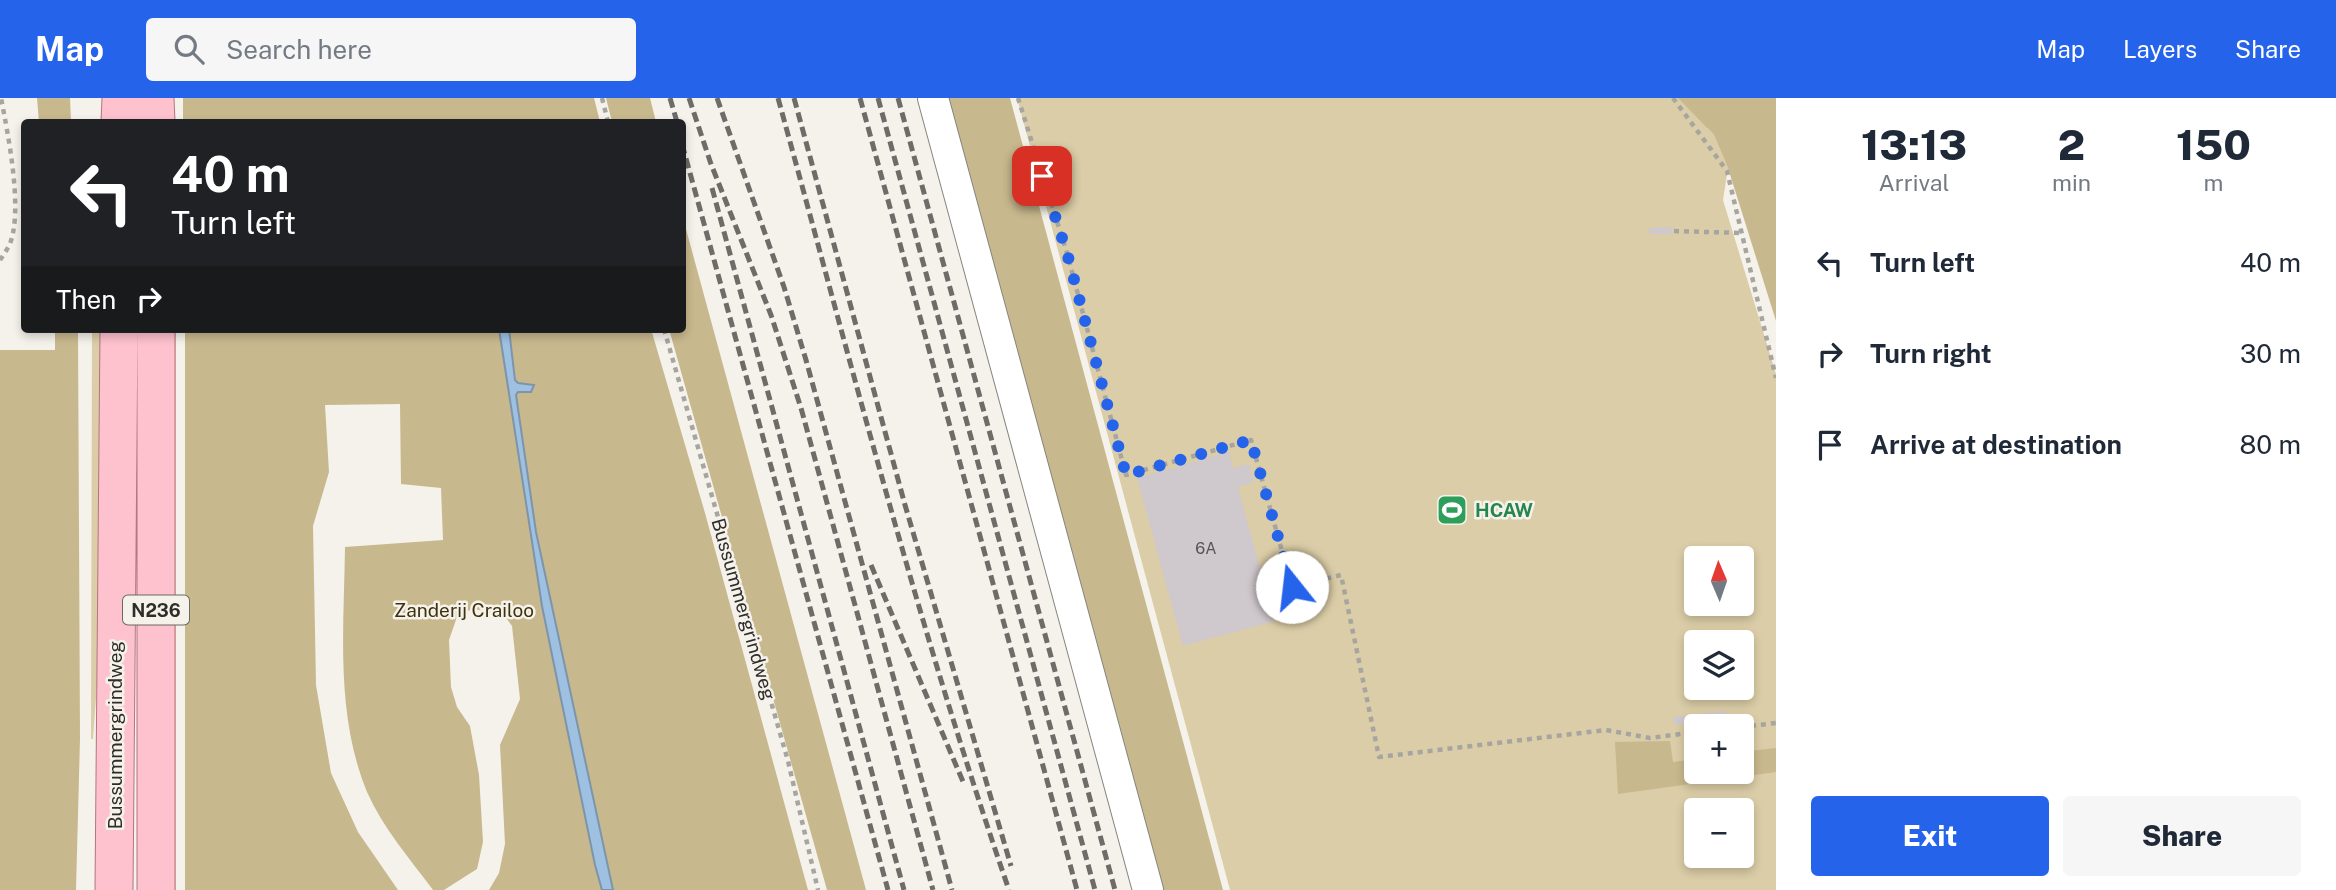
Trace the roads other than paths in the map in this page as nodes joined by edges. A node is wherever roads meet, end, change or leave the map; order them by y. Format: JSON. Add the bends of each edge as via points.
{"nodes":[{"id":1,"x":121,"y":98,"type":"edge"},
{"id":2,"x":155,"y":98,"type":"edge"},
{"id":3,"x":933,"y":98,"type":"edge"},
{"id":4,"x":120,"y":119,"type":"edge"},
{"id":5,"x":156,"y":119,"type":"edge"},
{"id":6,"x":119,"y":333,"type":"edge"},
{"id":7,"x":156,"y":333,"type":"edge"},
{"id":8,"x":114,"y":890,"type":"edge"},
{"id":9,"x":156,"y":890,"type":"edge"},
{"id":10,"x":1149,"y":890,"type":"edge"}],
"edges":[{"from":1,"to":4,"type":"main road"},
{"from":2,"to":5,"type":"main road"},
{"from":3,"to":10,"type":"lane"},
{"from":6,"to":8,"type":"main road","name":"Bussummergrindweg","number":"N236"},
{"from":7,"to":9,"type":"main road","number":"N236"}]}
